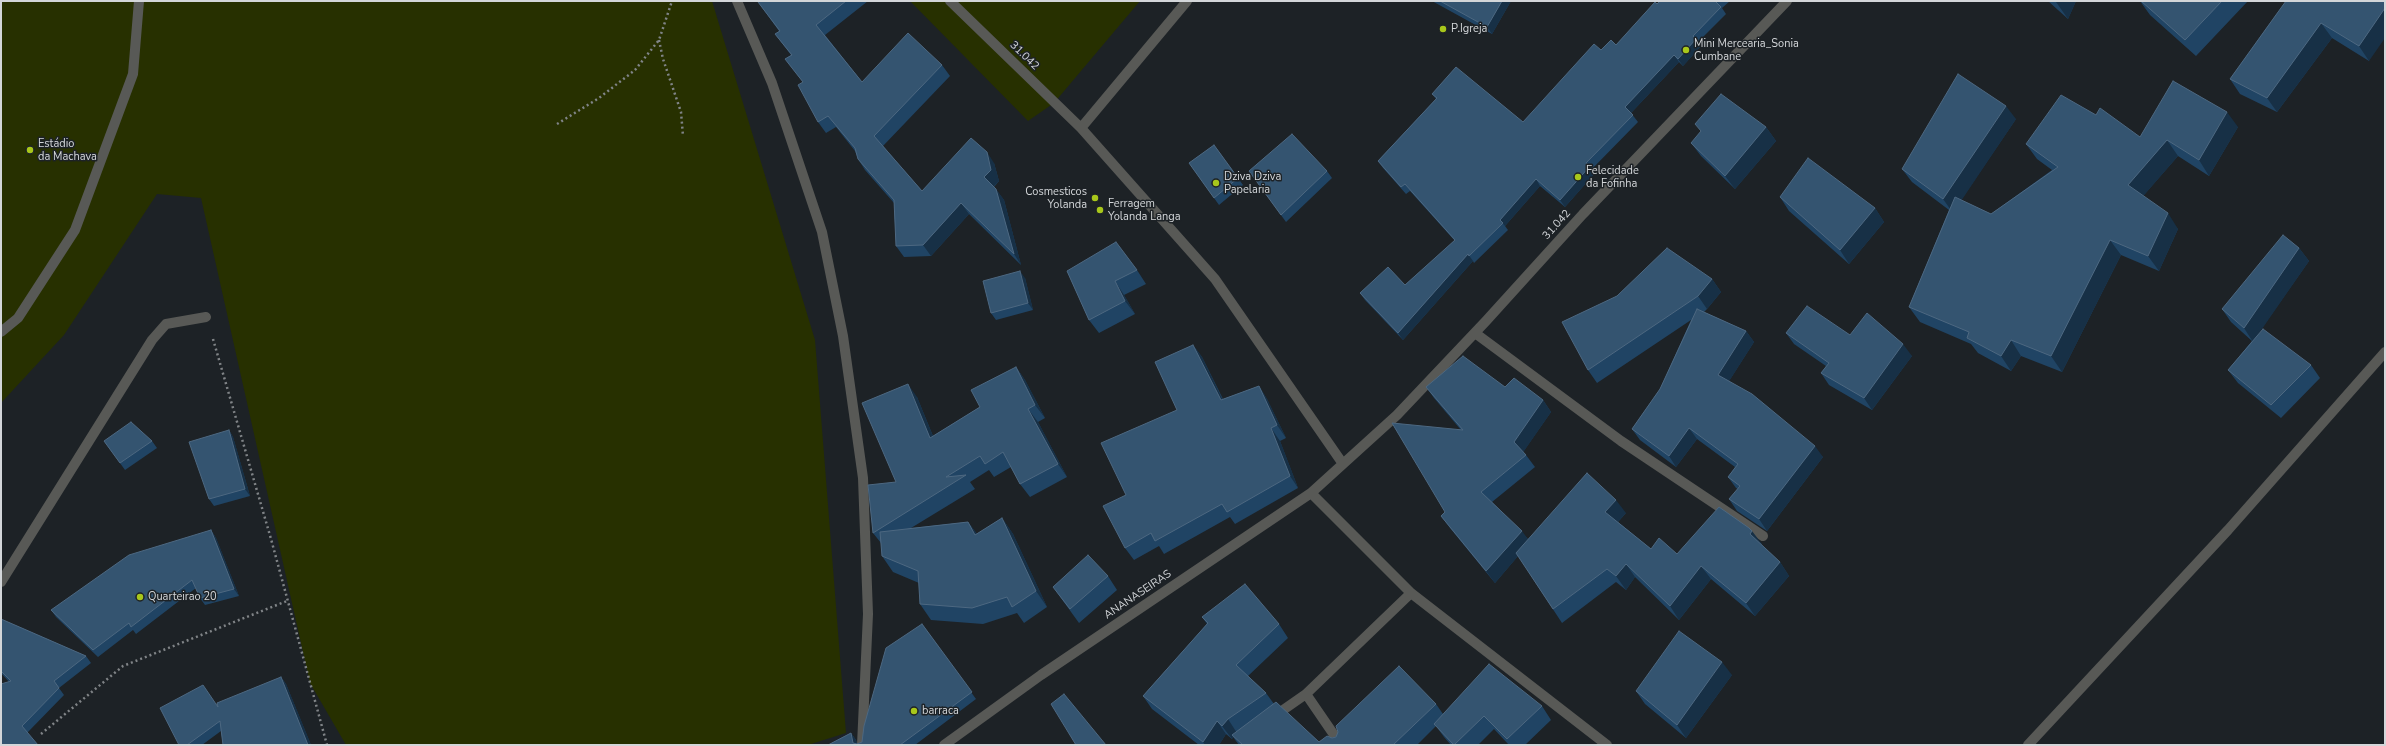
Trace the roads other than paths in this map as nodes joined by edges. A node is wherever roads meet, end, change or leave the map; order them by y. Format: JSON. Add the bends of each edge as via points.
{"nodes":[{"id":1,"x":139,"y":1,"type":"edge"},
{"id":2,"x":737,"y":1,"type":"edge"},
{"id":3,"x":950,"y":1,"type":"edge"},
{"id":4,"x":1187,"y":1,"type":"edge"},
{"id":5,"x":1786,"y":1,"type":"edge"},
{"id":6,"x":1081,"y":128,"type":"junction"},
{"id":7,"x":206,"y":317,"type":"road end"},
{"id":8,"x":1,"y":332,"type":"edge"},
{"id":9,"x":1475,"y":333,"type":"junction"},
{"id":10,"x":2385,"y":352,"type":"edge"},
{"id":11,"x":1343,"y":464,"type":"junction"},
{"id":12,"x":1311,"y":493,"type":"junction"},
{"id":13,"x":1763,"y":536,"type":"dead end"},
{"id":14,"x":1,"y":582,"type":"edge"},
{"id":15,"x":1411,"y":593,"type":"junction"},
{"id":16,"x":1306,"y":694,"type":"junction"},
{"id":17,"x":1267,"y":720,"type":"edge"},
{"id":18,"x":862,"y":745,"type":"edge"},
{"id":19,"x":944,"y":745,"type":"edge"},
{"id":20,"x":1341,"y":745,"type":"edge"},
{"id":21,"x":1607,"y":745,"type":"edge"},
{"id":22,"x":2028,"y":745,"type":"edge"}],
"edges":[{"from":1,"to":8,"type":"street","via":[[133,74],[75,230],[18,318]]},
{"from":2,"to":18,"type":"street","via":[[772,83],[822,232],[843,336],[862,478],[868,614]]},
{"from":3,"to":6,"type":"street","name":"31.042"},
{"from":4,"to":6,"type":"street"},
{"from":5,"to":9,"type":"street","name":"31.042","via":[[1583,214]]},
{"from":6,"to":11,"type":"street","name":"31.042","via":[[1215,279]]},
{"from":7,"to":14,"type":"street","via":[[166,324],[152,340]]},
{"from":9,"to":11,"type":"street","name":"31.042","via":[[1397,415]]},
{"from":9,"to":13,"type":"street","via":[[1621,442]]},
{"from":10,"to":22,"type":"street","via":[[2228,530]]},
{"from":11,"to":12,"type":"street","name":"ANANASEIRAS"},
{"from":12,"to":15,"type":"street"},
{"from":12,"to":19,"type":"street","name":"ANANASEIRAS","via":[[1040,675]]},
{"from":15,"to":16,"type":"street"},
{"from":15,"to":21,"type":"street"},
{"from":16,"to":17,"type":"street"},
{"from":16,"to":20,"type":"street"}]}
